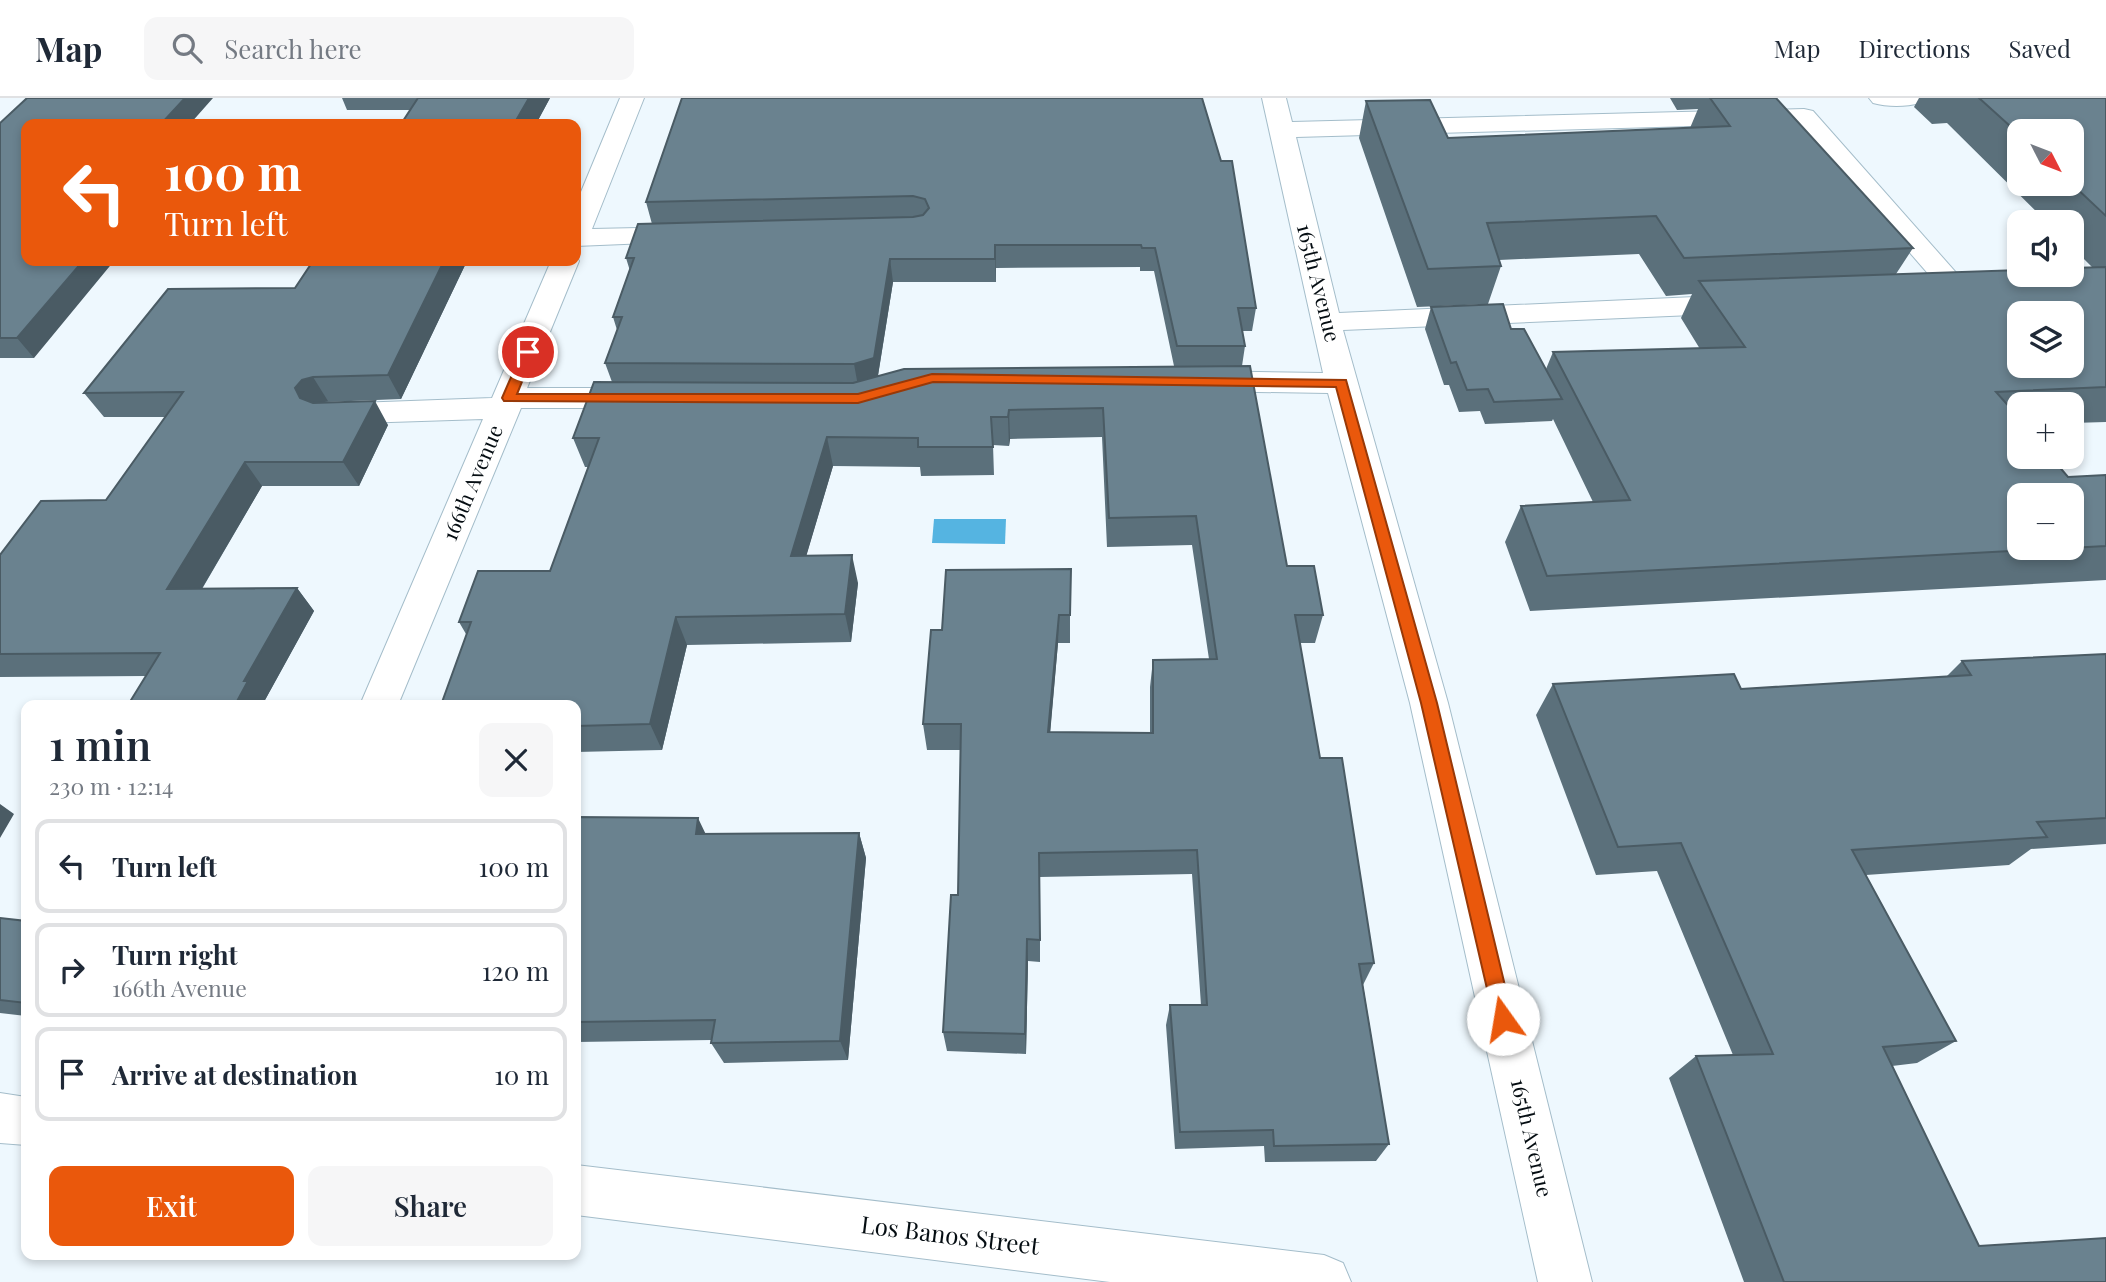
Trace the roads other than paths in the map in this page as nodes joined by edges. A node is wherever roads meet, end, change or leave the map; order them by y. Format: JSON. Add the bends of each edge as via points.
{"nodes":[{"id":1,"x":632,"y":98,"type":"edge"},
{"id":2,"x":1881,"y":98,"type":"edge"},
{"id":3,"x":1912,"y":98,"type":"edge"},
{"id":4,"x":1277,"y":114,"type":"edge"},
{"id":5,"x":581,"y":225,"type":"edge"},
{"id":6,"x":712,"y":234,"type":"edge"},
{"id":7,"x":581,"y":237,"type":"edge"},
{"id":8,"x":563,"y":266,"type":"edge"},
{"id":9,"x":1926,"y":296,"type":"edge"},
{"id":10,"x":1760,"y":303,"type":"edge"},
{"id":11,"x":1328,"y":322,"type":"junction"},
{"id":12,"x":1175,"y":381,"type":"edge"},
{"id":13,"x":1341,"y":383,"type":"junction"},
{"id":14,"x":664,"y":398,"type":"edge"},
{"id":15,"x":507,"y":403,"type":"junction"},
{"id":16,"x":329,"y":414,"type":"edge"},
{"id":17,"x":381,"y":700,"type":"edge"},
{"id":18,"x":0,"y":1118,"type":"edge"},
{"id":19,"x":21,"y":1120,"type":"edge"},
{"id":20,"x":581,"y":1191,"type":"edge"},
{"id":21,"x":1324,"y":1282,"type":"edge"},
{"id":22,"x":1565,"y":1282,"type":"edge"}],
"edges":[{"from":1,"to":5,"type":"street"},
{"from":2,"to":3,"type":"street"},
{"from":4,"to":9,"type":"street","via":[[1804,116],[1961,294]]},
{"from":4,"to":11,"type":"street","name":"165th Avenue"},
{"from":6,"to":7,"type":"street"},
{"from":8,"to":15,"type":"street","name":"166th Avenue"},
{"from":10,"to":11,"type":"street"},
{"from":11,"to":13,"type":"street","name":"165th Avenue"},
{"from":12,"to":13,"type":"street"},
{"from":13,"to":22,"type":"street","name":"165th Avenue","via":[[1429,703]]},
{"from":14,"to":15,"type":"street"},
{"from":15,"to":16,"type":"street"},
{"from":15,"to":17,"type":"street","name":"166th Avenue"},
{"from":18,"to":19,"type":"street"},
{"from":20,"to":21,"type":"street","name":"Los Banos Street"}]}
